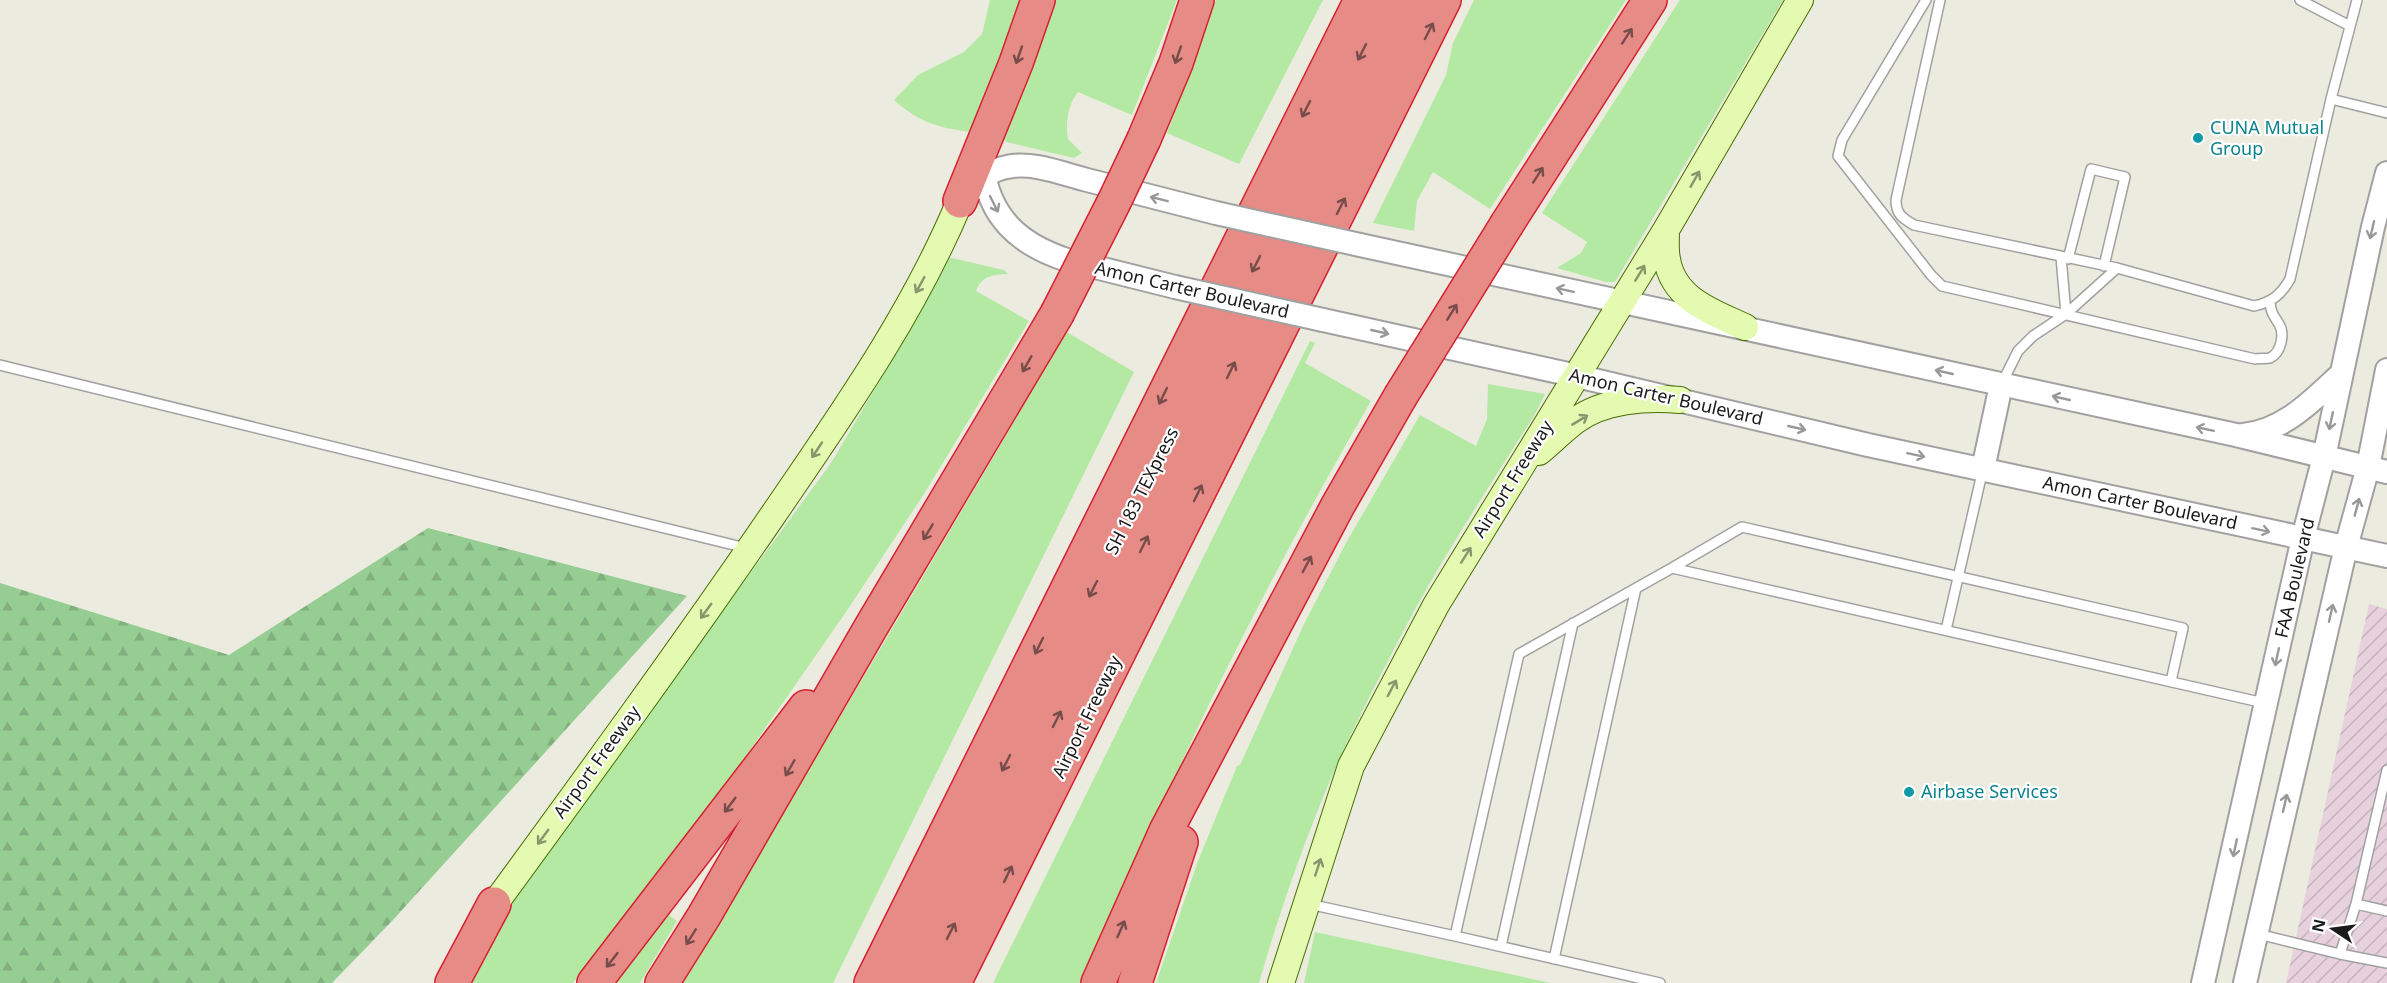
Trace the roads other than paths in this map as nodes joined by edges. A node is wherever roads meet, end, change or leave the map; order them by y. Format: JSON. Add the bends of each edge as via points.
{"nodes":[{"id":1,"x":1038,"y":0,"type":"edge"},
{"id":2,"x":1197,"y":0,"type":"edge"},
{"id":3,"x":1360,"y":0,"type":"edge"},
{"id":4,"x":1388,"y":0,"type":"edge"},
{"id":5,"x":1415,"y":0,"type":"edge"},
{"id":6,"x":1444,"y":0,"type":"edge"},
{"id":7,"x":1650,"y":0,"type":"edge"},
{"id":8,"x":1800,"y":0,"type":"edge"},
{"id":9,"x":1926,"y":0,"type":"edge"},
{"id":10,"x":1940,"y":0,"type":"edge"},
{"id":11,"x":2300,"y":0,"type":"edge"},
{"id":12,"x":2357,"y":0,"type":"edge"},
{"id":13,"x":2350,"y":26,"type":"junction"},
{"id":14,"x":2331,"y":99,"type":"junction"},
{"id":15,"x":2387,"y":113,"type":"edge"},
{"id":16,"x":983,"y":162,"type":"junction"},
{"id":17,"x":2387,"y":173,"type":"edge"},
{"id":18,"x":960,"y":201,"type":"joint"},
{"id":19,"x":1666,"y":230,"type":"junction"},
{"id":20,"x":2064,"y":258,"type":"junction"},
{"id":21,"x":2104,"y":266,"type":"junction"},
{"id":22,"x":2117,"y":268,"type":"junction"},
{"id":23,"x":1622,"y":303,"type":"junction"},
{"id":24,"x":2270,"y":303,"type":"junction"},
{"id":25,"x":2066,"y":314,"type":"junction"},
{"id":26,"x":1745,"y":327,"type":"junction"},
{"id":27,"x":0,"y":365,"type":"edge"},
{"id":28,"x":2341,"y":374,"type":"junction"},
{"id":29,"x":2386,"y":375,"type":"edge"},
{"id":30,"x":1577,"y":376,"type":"junction"},
{"id":31,"x":2001,"y":385,"type":"junction"},
{"id":32,"x":1680,"y":400,"type":"junction"},
{"id":33,"x":2387,"y":404,"type":"edge"},
{"id":34,"x":2235,"y":435,"type":"junction"},
{"id":35,"x":2324,"y":457,"type":"junction"},
{"id":36,"x":1983,"y":469,"type":"junction"},
{"id":37,"x":1519,"y":470,"type":"junction"},
{"id":38,"x":2377,"y":470,"type":"edge"},
{"id":39,"x":2303,"y":538,"type":"junction"},
{"id":40,"x":2346,"y":547,"type":"junction"},
{"id":41,"x":749,"y":549,"type":"junction"},
{"id":42,"x":2387,"y":556,"type":"edge"},
{"id":43,"x":1672,"y":568,"type":"junction"},
{"id":44,"x":1959,"y":576,"type":"junction"},
{"id":45,"x":1636,"y":588,"type":"junction"},
{"id":46,"x":1279,"y":616,"type":"junction"},
{"id":47,"x":1573,"y":624,"type":"junction"},
{"id":48,"x":871,"y":627,"type":"junction"},
{"id":49,"x":1946,"y":630,"type":"junction"},
{"id":50,"x":2171,"y":681,"type":"junction"},
{"id":51,"x":2267,"y":703,"type":"junction"},
{"id":52,"x":2387,"y":770,"type":"edge"},
{"id":53,"x":494,"y":904,"type":"junction"},
{"id":54,"x":1306,"y":904,"type":"junction"},
{"id":55,"x":2356,"y":904,"type":"junction"},
{"id":56,"x":2387,"y":911,"type":"edge"},
{"id":57,"x":2255,"y":934,"type":"junction"},
{"id":58,"x":1455,"y":936,"type":"junction"},
{"id":59,"x":889,"y":946,"type":"junction"},
{"id":60,"x":1501,"y":946,"type":"junction"},
{"id":61,"x":2340,"y":954,"type":"junction"},
{"id":62,"x":1554,"y":958,"type":"junction"},
{"id":63,"x":2387,"y":963,"type":"edge"},
{"id":64,"x":437,"y":983,"type":"edge"},
{"id":65,"x":452,"y":983,"type":"edge"},
{"id":66,"x":594,"y":983,"type":"edge"},
{"id":67,"x":662,"y":983,"type":"edge"},
{"id":68,"x":866,"y":983,"type":"edge"},
{"id":69,"x":871,"y":983,"type":"edge"},
{"id":70,"x":897,"y":983,"type":"edge"},
{"id":71,"x":925,"y":983,"type":"edge"},
{"id":72,"x":954,"y":983,"type":"edge"},
{"id":73,"x":1098,"y":983,"type":"edge"},
{"id":74,"x":1135,"y":983,"type":"edge"},
{"id":75,"x":1281,"y":983,"type":"edge"},
{"id":76,"x":1660,"y":983,"type":"edge"},
{"id":77,"x":2203,"y":983,"type":"edge"},
{"id":78,"x":2245,"y":983,"type":"edge"}],
"edges":[{"from":1,"to":16,"type":"highway","one_way":true},
{"from":2,"to":48,"type":"highway","one_way":true,"bridge":true,"via":[[1144,139],[1057,314]]},
{"from":3,"to":59,"type":"highway","one_way":true},
{"from":4,"to":70,"type":"highway","name":"SH 183 TEXpress","one_way":true},
{"from":71,"to":5,"type":"highway","name":"SH 183 TEXpress","one_way":true},
{"from":72,"to":6,"type":"highway","name":"Airport Freeway","one_way":true},
{"from":46,"to":7,"type":"highway","one_way":true,"bridge":true,"via":[[1400,397]]},
{"from":19,"to":8,"type":"main road","name":"Airport Freeway","one_way":true},
{"from":9,"to":25,"type":"lane","via":[[1842,140],[1838,156],[1942,286]]},
{"from":10,"to":20,"type":"lane","via":[[1896,209],[1900,217],[1914,225]]},
{"from":11,"to":13,"type":"lane"},
{"from":12,"to":13,"type":"lane"},
{"from":13,"to":14,"type":"lane"},
{"from":14,"to":15,"type":"lane"},
{"from":14,"to":24,"type":"lane","via":[[2290,279]]},
{"from":16,"to":18,"type":"highway"},
{"from":23,"to":16,"type":"street","one_way":true,"bridge":true,"via":[[1216,213],[1031,167]]},
{"from":16,"to":30,"type":"street","name":"Amon Carter Boulevard","one_way":true,"bridge":true,"via":[[991,200],[1007,225],[1038,249],[1067,260]]},
{"from":17,"to":28,"type":"street","name":"FAA Boulevard","one_way":true},
{"from":18,"to":41,"type":"main road","name":"Airport Freeway","one_way":true,"via":[[920,285],[855,395]]},
{"from":23,"to":19,"type":"main road","name":"Airport Freeway","one_way":true},
{"from":19,"to":26,"type":"main road","via":[[1666,260],[1675,285],[1698,306]]},
{"from":20,"to":21,"type":"lane"},
{"from":20,"to":21,"type":"lane","via":[[2091,169],[2125,177]]},
{"from":20,"to":25,"type":"lane"},
{"from":21,"to":22,"type":"lane"},
{"from":22,"to":24,"type":"lane","via":[[2254,306]]},
{"from":22,"to":25,"type":"lane"},
{"from":23,"to":26,"type":"street"},
{"from":23,"to":30,"type":"main road","name":"Airport Freeway"},
{"from":24,"to":25,"type":"lane","via":[[2271,316],[2282,334],[2280,344],[2270,358],[2255,359]]},
{"from":25,"to":31,"type":"lane","via":[[2018,351]]},
{"from":31,"to":26,"type":"street","one_way":true},
{"from":27,"to":41,"type":"lane"},
{"from":28,"to":34,"type":"street","via":[[2285,422],[2260,433]]},
{"from":28,"to":35,"type":"street","name":"FAA Boulevard","one_way":true},
{"from":29,"to":33,"type":"street"},
{"from":29,"to":38,"type":"street"},
{"from":30,"to":32,"type":"street","name":"Amon Carter Boulevard"},
{"from":30,"to":37,"type":"main road","name":"Airport Freeway"},
{"from":34,"to":31,"type":"street","one_way":true},
{"from":31,"to":36,"type":"street"},
{"from":32,"to":36,"type":"street","name":"Amon Carter Boulevard","one_way":true},
{"from":37,"to":32,"type":"main road","one_way":true,"via":[[1577,420],[1603,408],[1631,400]]},
{"from":34,"to":35,"type":"street"},
{"from":35,"to":38,"type":"street"},
{"from":35,"to":39,"type":"street","name":"FAA Boulevard"},
{"from":36,"to":39,"type":"street","name":"Amon Carter Boulevard","one_way":true},
{"from":36,"to":44,"type":"lane"},
{"from":54,"to":37,"type":"main road","name":"Airport Freeway","one_way":true,"via":[[1351,766],[1436,605]]},
{"from":40,"to":38,"type":"street","one_way":true},
{"from":39,"to":40,"type":"street","name":"Amon Carter Boulevard"},
{"from":39,"to":51,"type":"street","name":"FAA Boulevard","one_way":true},
{"from":40,"to":42,"type":"street","name":"Amon Carter Boulevard"},
{"from":57,"to":40,"type":"street","one_way":true},
{"from":41,"to":53,"type":"main road","name":"Airport Freeway","one_way":true},
{"from":43,"to":44,"type":"lane","via":[[1742,527]]},
{"from":43,"to":45,"type":"lane"},
{"from":43,"to":49,"type":"lane"},
{"from":44,"to":49,"type":"lane"},
{"from":44,"to":50,"type":"lane","via":[[2183,628]]},
{"from":45,"to":47,"type":"lane"},
{"from":45,"to":62,"type":"lane"},
{"from":73,"to":46,"type":"highway","one_way":true,"via":[[1166,831]]},
{"from":46,"to":74,"type":"highway","via":[[1195,805]]},
{"from":47,"to":58,"type":"lane","via":[[1519,654]]},
{"from":47,"to":60,"type":"lane"},
{"from":48,"to":66,"type":"highway","one_way":true},
{"from":48,"to":67,"type":"highway","one_way":true},
{"from":49,"to":50,"type":"lane"},
{"from":50,"to":51,"type":"lane"},
{"from":51,"to":77,"type":"street","name":"FAA Boulevard","one_way":true},
{"from":52,"to":55,"type":"lane"},
{"from":53,"to":64,"type":"main road","name":"Airport Freeway"},
{"from":53,"to":65,"type":"highway"},
{"from":54,"to":58,"type":"lane"},
{"from":54,"to":75,"type":"main road","name":"Airport Freeway"},
{"from":55,"to":56,"type":"lane"},
{"from":55,"to":61,"type":"lane"},
{"from":57,"to":61,"type":"lane"},
{"from":57,"to":78,"type":"street"},
{"from":58,"to":60,"type":"lane"},
{"from":59,"to":68,"type":"highway"},
{"from":59,"to":69,"type":"highway"},
{"from":60,"to":62,"type":"lane"},
{"from":61,"to":63,"type":"lane"},
{"from":62,"to":76,"type":"lane"}]}
